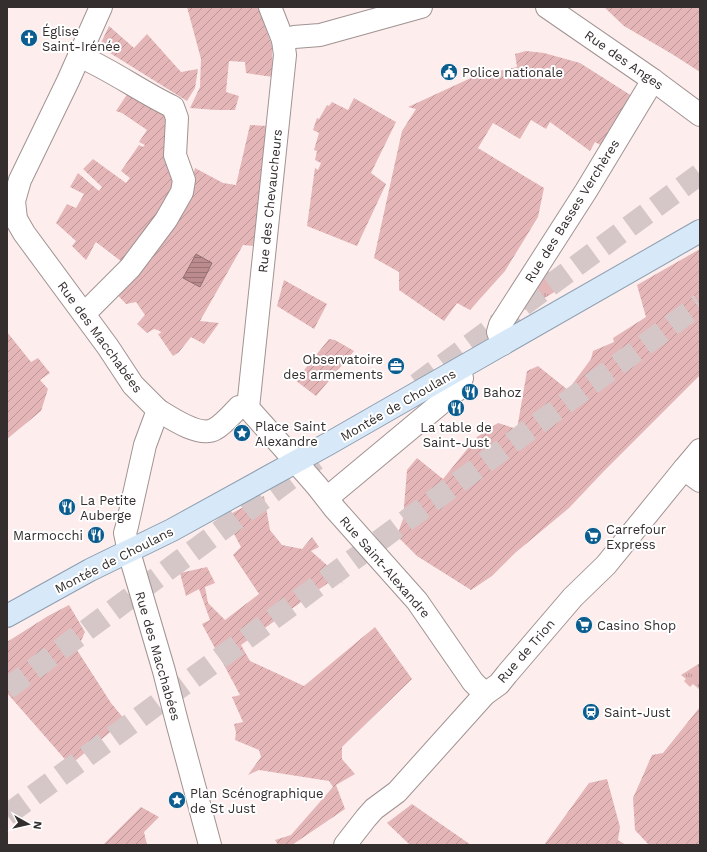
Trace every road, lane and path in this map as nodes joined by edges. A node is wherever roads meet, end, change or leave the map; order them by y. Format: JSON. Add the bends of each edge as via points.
{"nodes":[{"id":1,"x":101,"y":7,"type":"edge"},
{"id":2,"x":270,"y":7,"type":"edge"},
{"id":3,"x":421,"y":7,"type":"edge"},
{"id":4,"x":547,"y":7,"type":"edge"},
{"id":5,"x":283,"y":40,"type":"junction"},
{"id":6,"x":80,"y":56,"type":"junction"},
{"id":7,"x":653,"y":80,"type":"junction"},
{"id":8,"x":700,"y":115,"type":"edge"},
{"id":9,"x":700,"y":231,"type":"edge"},
{"id":10,"x":84,"y":314,"type":"junction"},
{"id":11,"x":504,"y":344,"type":"junction"},
{"id":12,"x":458,"y":370,"type":"junction"},
{"id":13,"x":249,"y":403,"type":"junction"},
{"id":14,"x":158,"y":410,"type":"junction"},
{"id":15,"x":700,"y":450,"type":"edge"},
{"id":16,"x":296,"y":461,"type":"junction"},
{"id":17,"x":692,"y":475,"type":"edge"},
{"id":18,"x":327,"y":498,"type":"junction"},
{"id":19,"x":128,"y":552,"type":"junction"},
{"id":20,"x":7,"y":616,"type":"edge"},
{"id":21,"x":485,"y":694,"type":"junction"},
{"id":22,"x":210,"y":845,"type":"edge"},
{"id":23,"x":344,"y":845,"type":"edge"}],
"edges":[{"from":1,"to":6,"type":"street","name":"Rue des Macchabées"},
{"from":2,"to":5,"type":"street","name":"Rue des Chevaucheurs"},
{"from":3,"to":5,"type":"street","via":[[320,35]]},
{"from":4,"to":7,"type":"street","name":"Rue des Anges"},
{"from":5,"to":13,"type":"street","name":"Rue des Chevaucheurs","via":[[285,55]]},
{"from":6,"to":10,"type":"street","name":"Rue des Macchabées","via":[[20,180],[14,201],[16,219],[24,233]]},
{"from":6,"to":10,"type":"street","via":[[173,107],[177,114],[175,155],[184,180],[182,192],[166,220],[130,268]]},
{"from":7,"to":8,"type":"street","name":"Rue des Anges"},
{"from":7,"to":11,"type":"street","name":"Rue des Basses Verchères","via":[[500,325],[498,332]]},
{"from":9,"to":11,"type":"main road","name":"Montée de Choulans"},
{"from":10,"to":14,"type":"street","name":"Rue des Macchabées","via":[[133,385]]},
{"from":11,"to":12,"type":"main road","name":"Montée de Choulans"},
{"from":12,"to":16,"type":"main road","name":"Montée de Choulans"},
{"from":12,"to":18,"type":"street","via":[[462,378],[458,389]]},
{"from":13,"to":14,"type":"street","via":[[239,407],[216,429],[208,432],[186,427]]},
{"from":13,"to":16,"type":"street"},
{"from":14,"to":19,"type":"street","name":"Rue des Macchabées","via":[[145,445],[125,533]]},
{"from":15,"to":17,"type":"street","name":"Rue de Trion"},
{"from":16,"to":18,"type":"street","name":"Rue Saint-Alexandre"},
{"from":16,"to":19,"type":"main road","name":"Montée de Choulans"},
{"from":17,"to":21,"type":"street","name":"Rue de Trion","via":[[574,597],[499,684]]},
{"from":18,"to":21,"type":"street","name":"Rue Saint-Alexandre","via":[[417,601],[473,682]]},
{"from":19,"to":20,"type":"main road","name":"Montée de Choulans"},
{"from":19,"to":22,"type":"street","name":"Rue des Macchabées","via":[[164,671]]},
{"from":21,"to":23,"type":"street","name":"Rue de Trion","via":[[397,792],[374,810]]}]}
